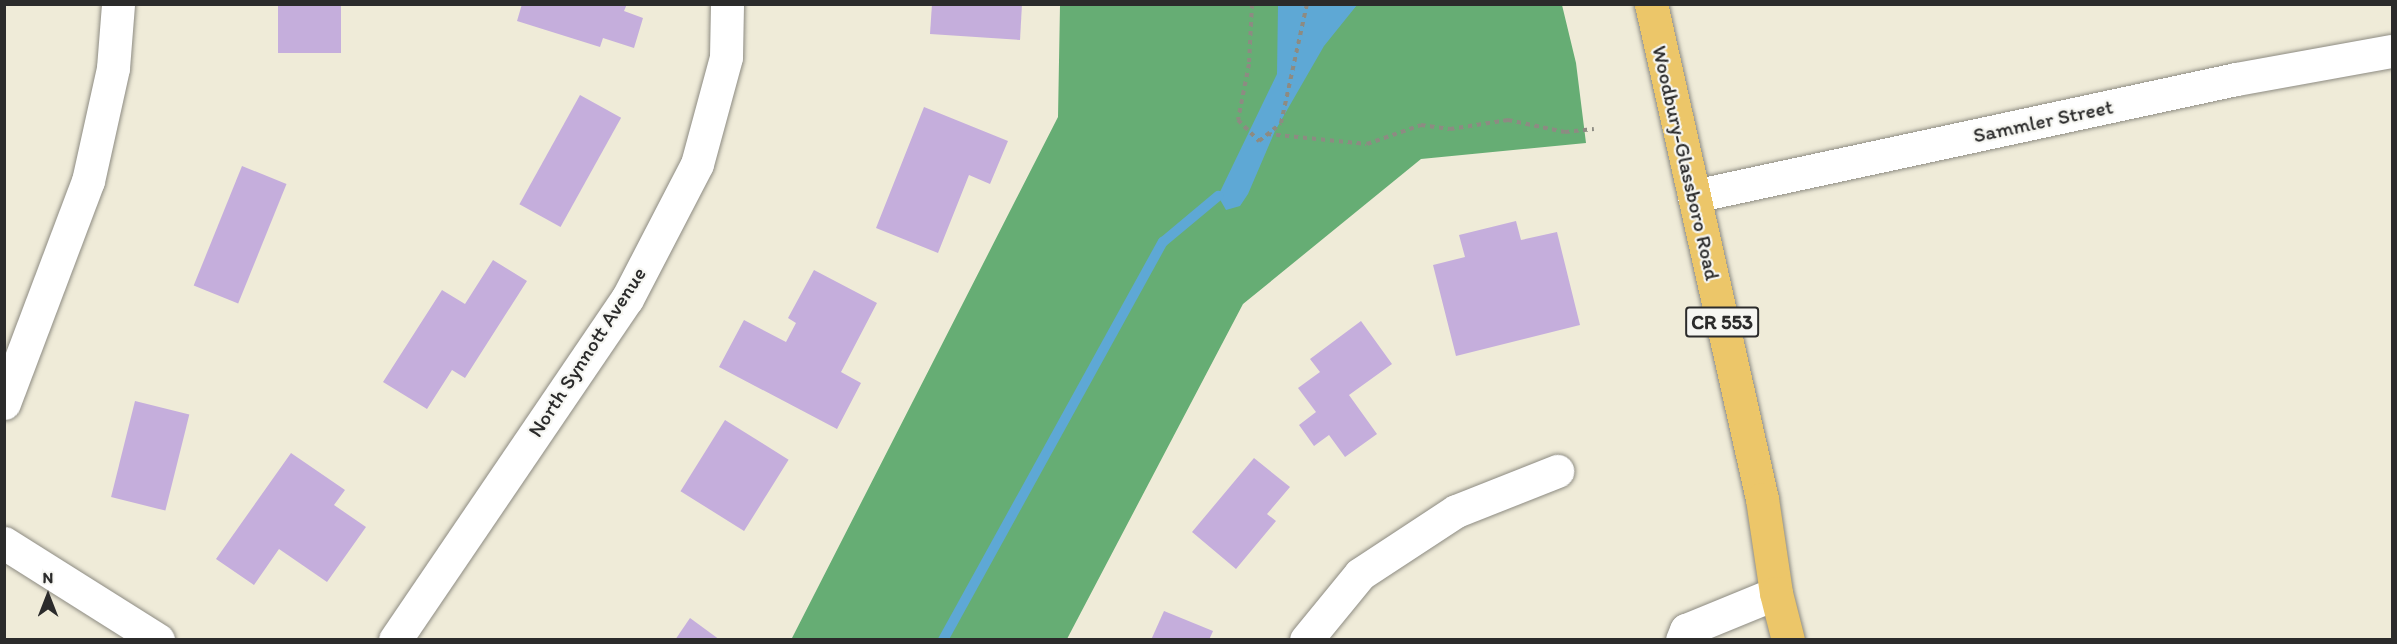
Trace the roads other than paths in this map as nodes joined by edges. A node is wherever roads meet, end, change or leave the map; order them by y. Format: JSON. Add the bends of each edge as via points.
{"nodes":[{"id":1,"x":117,"y":4,"type":"edge"},
{"id":2,"x":728,"y":4,"type":"edge"},
{"id":3,"x":1651,"y":4,"type":"edge"},
{"id":4,"x":2392,"y":51,"type":"edge"},
{"id":5,"x":1694,"y":196,"type":"junction"},
{"id":6,"x":4,"y":403,"type":"edge"},
{"id":7,"x":1557,"y":471,"type":"dead end"},
{"id":8,"x":4,"y":543,"type":"edge"},
{"id":9,"x":1776,"y":593,"type":"junction"},
{"id":10,"x":158,"y":639,"type":"edge"},
{"id":11,"x":395,"y":639,"type":"edge"},
{"id":12,"x":1306,"y":639,"type":"edge"},
{"id":13,"x":1682,"y":639,"type":"edge"},
{"id":14,"x":1788,"y":639,"type":"edge"}],
"edges":[{"from":1,"to":6,"type":"street","via":[[113,68],[88,181]]},
{"from":2,"to":11,"type":"street","name":"North Synnott Avenue","via":[[726,57],[697,164],[627,299]]},
{"from":3,"to":5,"type":"main road","name":"Woodbury-Glassboro Road","number":"CR 553"},
{"from":4,"to":5,"type":"street","name":"Sammler Street","via":[[2236,79]]},
{"from":5,"to":9,"type":"main road","name":"Woodbury-Glassboro Road","number":"CR 553","via":[[1762,499]]},
{"from":7,"to":12,"type":"street","via":[[1456,512],[1360,574]]},
{"from":8,"to":10,"type":"street"},
{"from":9,"to":13,"type":"street","via":[[1686,630]]},
{"from":9,"to":14,"type":"main road","name":"Woodbury-Glassboro Road","number":"CR 553"}]}
